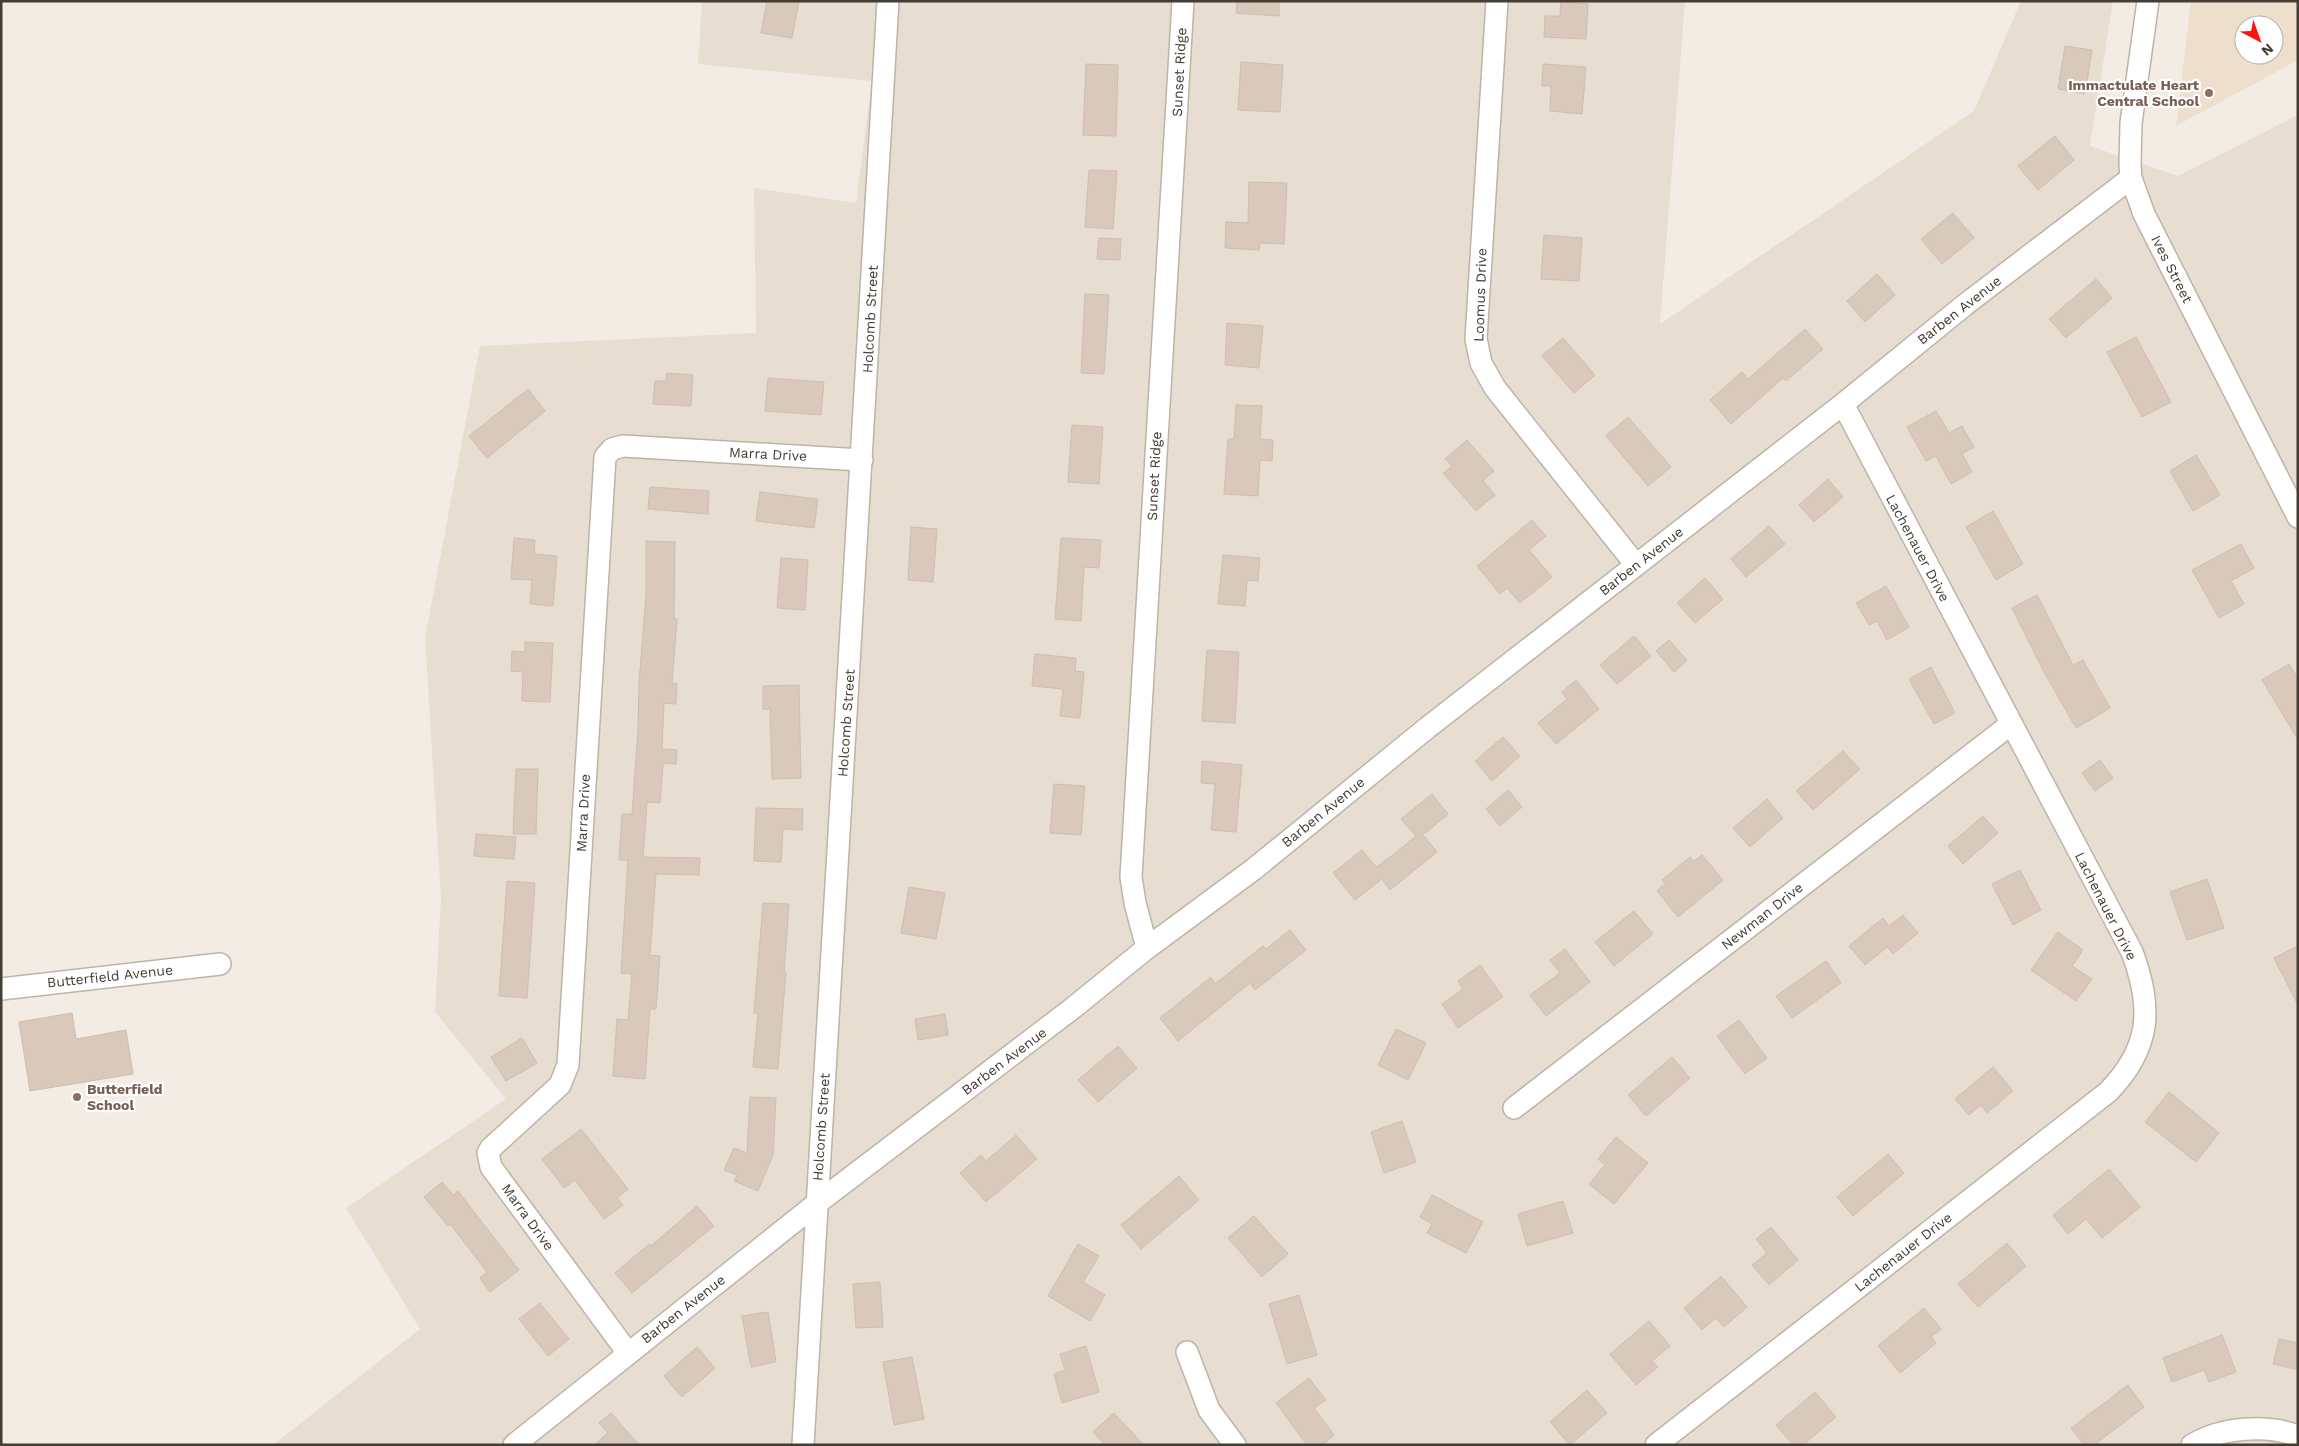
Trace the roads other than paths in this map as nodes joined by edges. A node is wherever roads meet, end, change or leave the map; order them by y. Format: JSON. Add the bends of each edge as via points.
{"nodes":[{"id":1,"x":888,"y":1,"type":"edge"},
{"id":2,"x":1183,"y":1,"type":"edge"},
{"id":3,"x":1497,"y":1,"type":"edge"},
{"id":4,"x":2148,"y":1,"type":"edge"},
{"id":5,"x":2131,"y":178,"type":"junction"},
{"id":6,"x":1843,"y":404,"type":"junction"},
{"id":7,"x":862,"y":460,"type":"junction"},
{"id":8,"x":2298,"y":517,"type":"edge"},
{"id":9,"x":1636,"y":565,"type":"junction"},
{"id":10,"x":2011,"y":724,"type":"junction"},
{"id":11,"x":1147,"y":948,"type":"junction"},
{"id":12,"x":220,"y":964,"type":"dead end"},
{"id":13,"x":1,"y":989,"type":"edge"},
{"id":14,"x":1514,"y":1108,"type":"dead end"},
{"id":15,"x":816,"y":1204,"type":"junction"},
{"id":16,"x":628,"y":1352,"type":"junction"},
{"id":17,"x":1187,"y":1352,"type":"dead end"},
{"id":18,"x":2298,"y":1436,"type":"edge"},
{"id":19,"x":514,"y":1445,"type":"edge"},
{"id":20,"x":804,"y":1445,"type":"edge"},
{"id":21,"x":1235,"y":1445,"type":"edge"},
{"id":22,"x":1656,"y":1445,"type":"edge"},
{"id":23,"x":2192,"y":1445,"type":"edge"}],
"edges":[{"from":1,"to":7,"type":"street","name":"Holcomb Street"},
{"from":2,"to":11,"type":"street","name":"Sunset Ridge","via":[[1131,878]]},
{"from":3,"to":9,"type":"street","name":"Loomus Drive","via":[[1476,339],[1480,363],[1495,388]]},
{"from":4,"to":5,"type":"street","name":"Ives Street","via":[[2131,123]]},
{"from":5,"to":6,"type":"street","name":"Barben Avenue","via":[[1966,304]]},
{"from":5,"to":8,"type":"street","name":"Ives Street","via":[[2144,214]]},
{"from":6,"to":9,"type":"street","name":"Barben Avenue"},
{"from":6,"to":10,"type":"street","name":"Lachenauer Drive"},
{"from":7,"to":15,"type":"street","name":"Holcomb Street"},
{"from":7,"to":16,"type":"street","name":"Marra Drive","via":[[623,446],[612,448],[604,457],[568,1066],[560,1085],[488,1153],[491,1167]]},
{"from":9,"to":11,"type":"street","name":"Barben Avenue","via":[[1427,728],[1254,869]]},
{"from":10,"to":14,"type":"street","name":"Newman Drive"},
{"from":10,"to":22,"type":"street","name":"Lachenauer Drive","via":[[2138,967],[2145,996],[2143,1033],[2137,1054],[2108,1092]]},
{"from":11,"to":15,"type":"street","name":"Barben Avenue","via":[[1066,1014]]},
{"from":12,"to":13,"type":"street","name":"Butterfield Avenue"},
{"from":15,"to":16,"type":"street","name":"Barben Avenue"},
{"from":15,"to":20,"type":"street","name":"Holcomb Street"},
{"from":16,"to":19,"type":"street","name":"Barben Avenue"},
{"from":17,"to":21,"type":"street","via":[[1209,1410]]},
{"from":18,"to":23,"type":"street","via":[[2286,1431],[2252,1429],[2217,1435]]}]}
